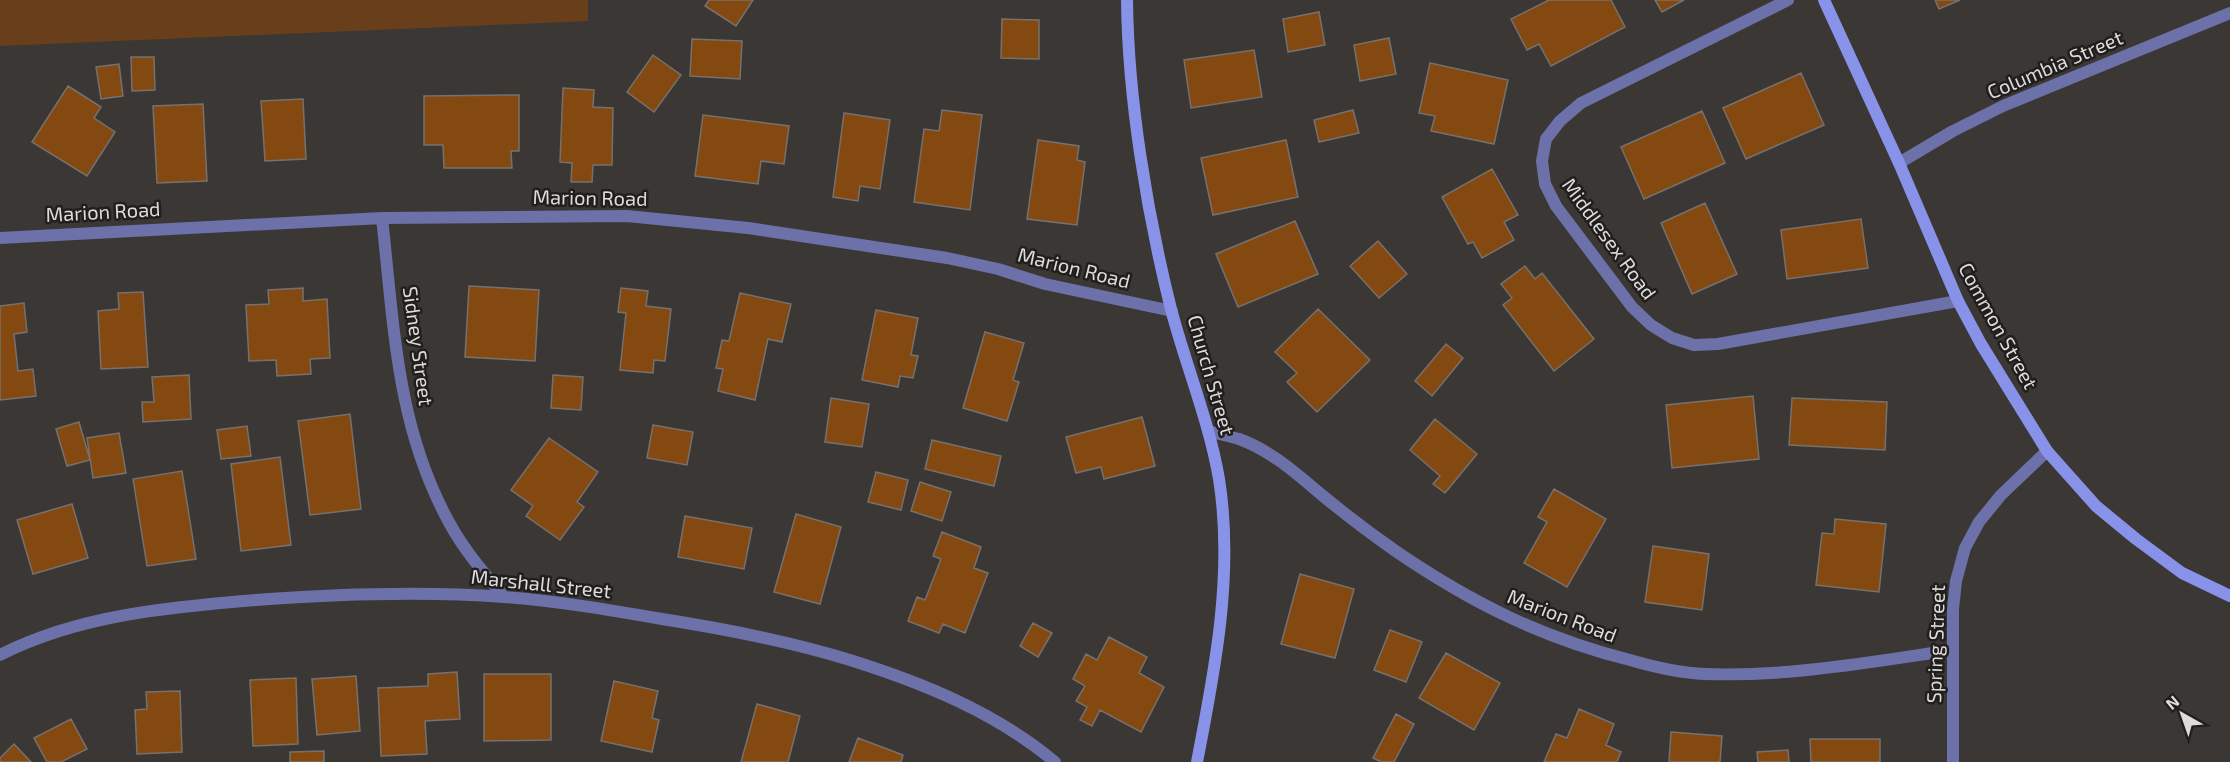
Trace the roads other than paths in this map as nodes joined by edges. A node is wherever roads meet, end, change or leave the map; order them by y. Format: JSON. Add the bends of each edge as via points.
{"nodes":[{"id":1,"x":1127,"y":0,"type":"edge"},
{"id":2,"x":1788,"y":0,"type":"edge"},
{"id":3,"x":1824,"y":0,"type":"edge"},
{"id":4,"x":2230,"y":13,"type":"edge"},
{"id":5,"x":1899,"y":163,"type":"junction"},
{"id":6,"x":382,"y":218,"type":"junction"},
{"id":7,"x":0,"y":238,"type":"edge"},
{"id":8,"x":1958,"y":301,"type":"junction"},
{"id":9,"x":1172,"y":311,"type":"junction"},
{"id":10,"x":1208,"y":431,"type":"junction"},
{"id":11,"x":2047,"y":452,"type":"junction"},
{"id":12,"x":2230,"y":596,"type":"edge"},
{"id":13,"x":504,"y":597,"type":"junction"},
{"id":14,"x":1953,"y":650,"type":"junction"},
{"id":15,"x":0,"y":655,"type":"edge"},
{"id":16,"x":1055,"y":762,"type":"edge"},
{"id":17,"x":1197,"y":762,"type":"edge"},
{"id":18,"x":1953,"y":762,"type":"edge"}],
"edges":[{"from":1,"to":9,"type":"street","name":"Church Street","via":[[1140,144]]},
{"from":2,"to":8,"type":"street","name":"Middlesex Road","via":[[1581,103],[1560,121],[1546,139],[1542,161],[1545,184],[1556,206],[1632,307],[1651,325],[1694,345],[1719,344]]},
{"from":3,"to":5,"type":"street","name":"Common Street"},
{"from":4,"to":5,"type":"street","name":"Columbia Street","via":[[2003,106]]},
{"from":5,"to":8,"type":"street","name":"Common Street"},
{"from":6,"to":7,"type":"street","name":"Marion Road"},
{"from":6,"to":9,"type":"street","name":"Marion Road","via":[[627,216],[716,224],[947,258],[1044,284]]},
{"from":6,"to":13,"type":"street","name":"Sidney Street","via":[[399,380],[411,430],[450,525]]},
{"from":8,"to":11,"type":"street","name":"Common Street"},
{"from":9,"to":10,"type":"street","name":"Church Street"},
{"from":10,"to":14,"type":"street","name":"Marion Road","via":[[1241,440],[1284,463],[1396,551],[1494,611],[1596,652],[1703,674],[1762,674]]},
{"from":10,"to":17,"type":"street","name":"Church Street","via":[[1223,512],[1223,561],[1215,665]]},
{"from":11,"to":12,"type":"street","name":"Common Street","via":[[2096,506],[2136,539],[2182,573]]},
{"from":11,"to":14,"type":"street","name":"Spring Street","via":[[2001,495],[1979,522],[1965,548],[1956,580]]},
{"from":13,"to":15,"type":"street","name":"Marshall Street","via":[[306,597],[190,606],[68,628]]},
{"from":13,"to":16,"type":"street","name":"Marshall Street","via":[[697,624],[768,637],[833,655],[950,696],[999,722]]},
{"from":14,"to":18,"type":"street","name":"Spring Street"}]}
